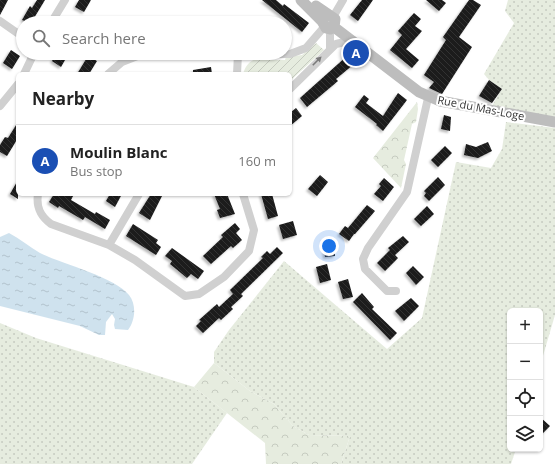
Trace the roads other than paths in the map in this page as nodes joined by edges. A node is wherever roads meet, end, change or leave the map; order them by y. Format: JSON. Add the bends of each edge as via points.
{"nodes":[{"id":1,"x":65,"y":0,"type":"edge"},
{"id":2,"x":301,"y":0,"type":"edge"},
{"id":3,"x":308,"y":0,"type":"edge"},
{"id":4,"x":343,"y":0,"type":"edge"},
{"id":5,"x":55,"y":16,"type":"edge"},
{"id":6,"x":0,"y":21,"type":"edge"},
{"id":7,"x":329,"y":23,"type":"junction"},
{"id":8,"x":16,"y":32,"type":"edge"},
{"id":9,"x":353,"y":40,"type":"junction"},
{"id":10,"x":330,"y":49,"type":"junction"},
{"id":11,"x":292,"y":53,"type":"edge"},
{"id":12,"x":31,"y":60,"type":"edge"},
{"id":13,"x":127,"y":60,"type":"edge"},
{"id":14,"x":238,"y":60,"type":"edge"},
{"id":15,"x":25,"y":72,"type":"edge"},
{"id":16,"x":110,"y":72,"type":"edge"},
{"id":17,"x":237,"y":72,"type":"edge"},
{"id":18,"x":16,"y":86,"type":"edge"},
{"id":19,"x":292,"y":87,"type":"edge"},
{"id":20,"x":428,"y":98,"type":"junction"},
{"id":21,"x":0,"y":106,"type":"edge"},
{"id":22,"x":555,"y":122,"type":"edge"},
{"id":23,"x":38,"y":196,"type":"edge"},
{"id":24,"x":138,"y":196,"type":"edge"},
{"id":25,"x":244,"y":196,"type":"edge"},
{"id":26,"x":108,"y":245,"type":"junction"},
{"id":27,"x":396,"y":291,"type":"dead end"}],
"edges":[{"from":1,"to":5,"type":"street"},
{"from":2,"to":7,"type":"main road","name":"Rue du Mas-Loge"},
{"from":3,"to":7,"type":"main road","name":"Rue du Mas-Loge"},
{"from":4,"to":7,"type":"street"},
{"from":6,"to":8,"type":"street"},
{"from":7,"to":9,"type":"main road","name":"Rue du Mas-Loge"},
{"from":7,"to":10,"type":"street"},
{"from":7,"to":11,"type":"street","via":[[306,48]]},
{"from":9,"to":10,"type":"street","via":[[336,44]]},
{"from":9,"to":20,"type":"main road","name":"Rue du Mas-Loge"},
{"from":19,"to":10,"type":"street","one_way":true},
{"from":12,"to":15,"type":"street"},
{"from":13,"to":16,"type":"street"},
{"from":14,"to":17,"type":"street"},
{"from":18,"to":21,"type":"street"},
{"from":20,"to":22,"type":"main road","name":"Rue du Mas-Loge"},
{"from":20,"to":27,"type":"street","via":[[407,192],[363,259],[365,269],[387,291]]},
{"from":23,"to":26,"type":"street","via":[[37,206],[51,224]]},
{"from":24,"to":26,"type":"street"},
{"from":25,"to":26,"type":"street","via":[[254,230],[249,252],[224,276],[199,294],[185,296],[135,260]]}]}
